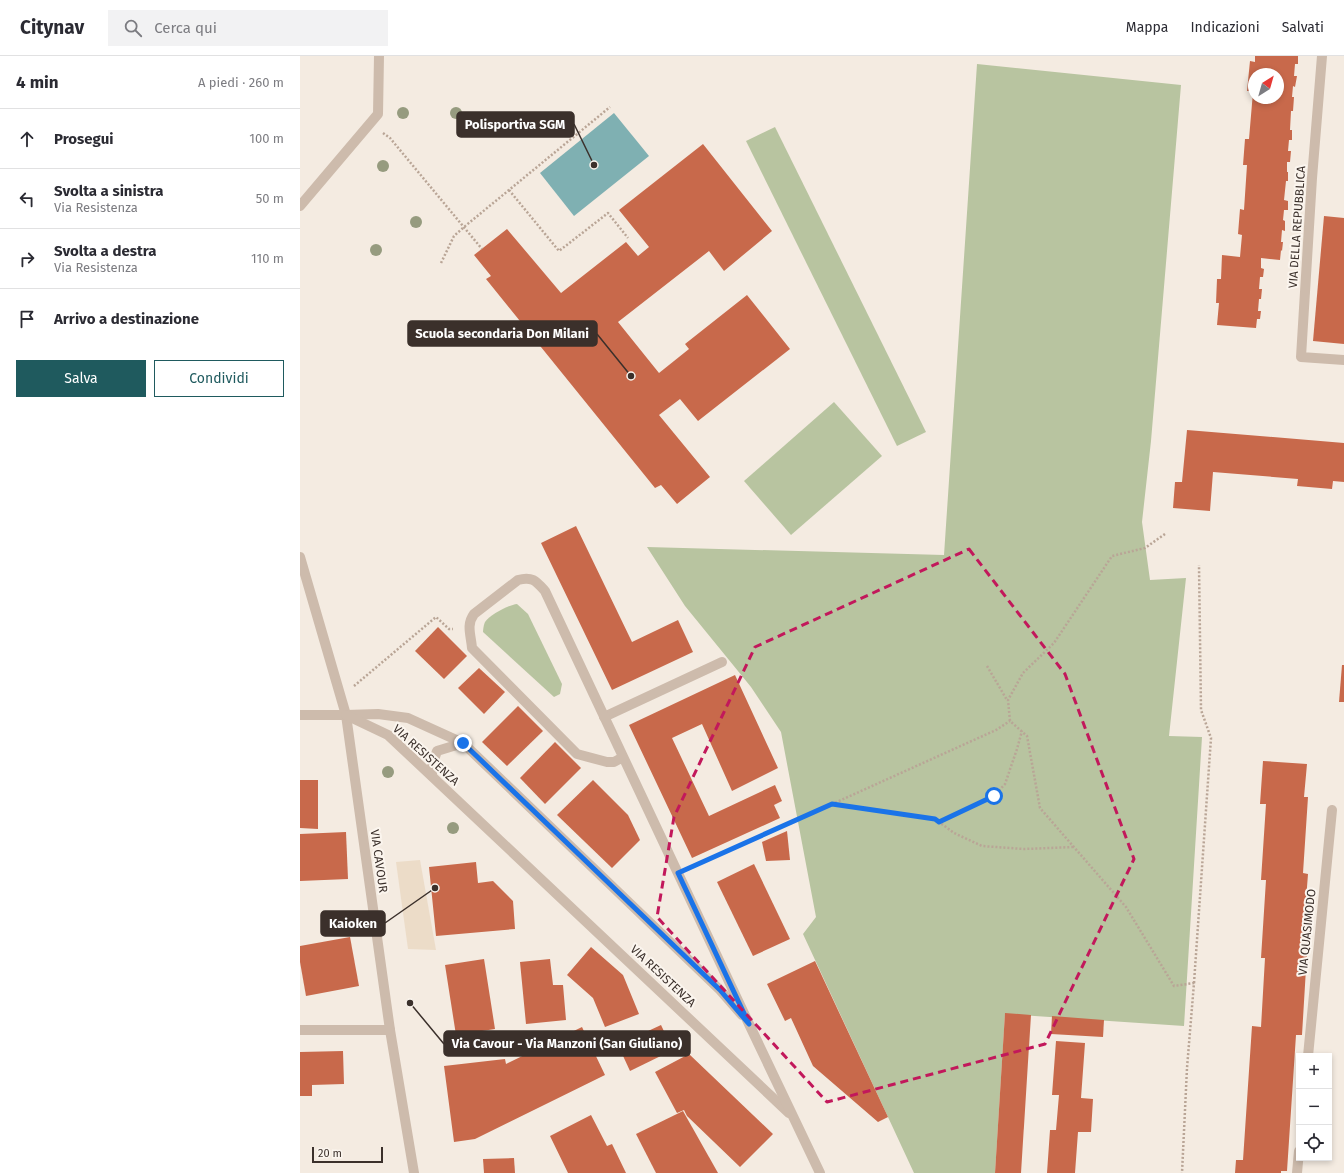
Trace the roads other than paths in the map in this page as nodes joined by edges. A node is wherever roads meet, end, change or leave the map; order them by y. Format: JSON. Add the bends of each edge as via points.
{"nodes":[{"id":1,"x":379,"y":56,"type":"edge"},
{"id":2,"x":1322,"y":56,"type":"edge"},
{"id":3,"x":300,"y":206,"type":"edge"},
{"id":4,"x":1344,"y":360,"type":"edge"},
{"id":5,"x":300,"y":557,"type":"edge"},
{"id":6,"x":722,"y":662,"type":"dead end"},
{"id":7,"x":300,"y":715,"type":"edge"},
{"id":8,"x":346,"y":715,"type":"junction"},
{"id":9,"x":604,"y":717,"type":"junction"},
{"id":10,"x":463,"y":743,"type":"junction"},
{"id":11,"x":623,"y":757,"type":"junction"},
{"id":12,"x":432,"y":776,"type":"junction"},
{"id":13,"x":1332,"y":810,"type":"dead end"},
{"id":14,"x":749,"y":1024,"type":"junction"},
{"id":15,"x":300,"y":1030,"type":"edge"},
{"id":16,"x":390,"y":1030,"type":"junction"},
{"id":17,"x":1308,"y":1053,"type":"edge"},
{"id":18,"x":794,"y":1118,"type":"junction"},
{"id":19,"x":1298,"y":1161,"type":"edge"},
{"id":20,"x":414,"y":1173,"type":"edge"},
{"id":21,"x":820,"y":1173,"type":"edge"},
{"id":22,"x":1297,"y":1173,"type":"edge"}],
"edges":[{"from":1,"to":3,"type":"street","via":[[378,114]]},
{"from":2,"to":4,"type":"street","name":"VIA DELLA REPUBBLICA","via":[[1301,357]]},
{"from":5,"to":8,"type":"street","name":"VIA CAVOUR"},
{"from":6,"to":9,"type":"street"},
{"from":7,"to":8,"type":"street"},
{"from":8,"to":10,"type":"street","name":"VIA RESISTENZA","via":[[378,714],[408,718]]},
{"from":8,"to":12,"type":"street","name":"VIA RESISTENZA","via":[[388,735]]},
{"from":8,"to":16,"type":"street","name":"VIA CAVOUR"},
{"from":9,"to":11,"type":"street","name":"VIA RESISTENZA"},
{"from":9,"to":11,"type":"street","name":"VIA RESISTENZA","via":[[544,591],[532,579],[518,580],[474,614],[469,628],[472,648],[577,754],[607,762],[614,762]]},
{"from":10,"to":12,"type":"street","via":[[437,751]]},
{"from":10,"to":14,"type":"street","name":"VIA RESISTENZA","via":[[720,990]]},
{"from":11,"to":14,"type":"street","name":"VIA RESISTENZA"},
{"from":12,"to":18,"type":"street","name":"VIA RESISTENZA"},
{"from":13,"to":17,"type":"street","name":"VIA QUASIMODO"},
{"from":14,"to":18,"type":"street","name":"VIA RESISTENZA"},
{"from":15,"to":16,"type":"street"},
{"from":16,"to":20,"type":"street","name":"VIA CAVOUR"},
{"from":18,"to":21,"type":"street","name":"VIA RESISTENZA"},
{"from":19,"to":22,"type":"street"}]}
